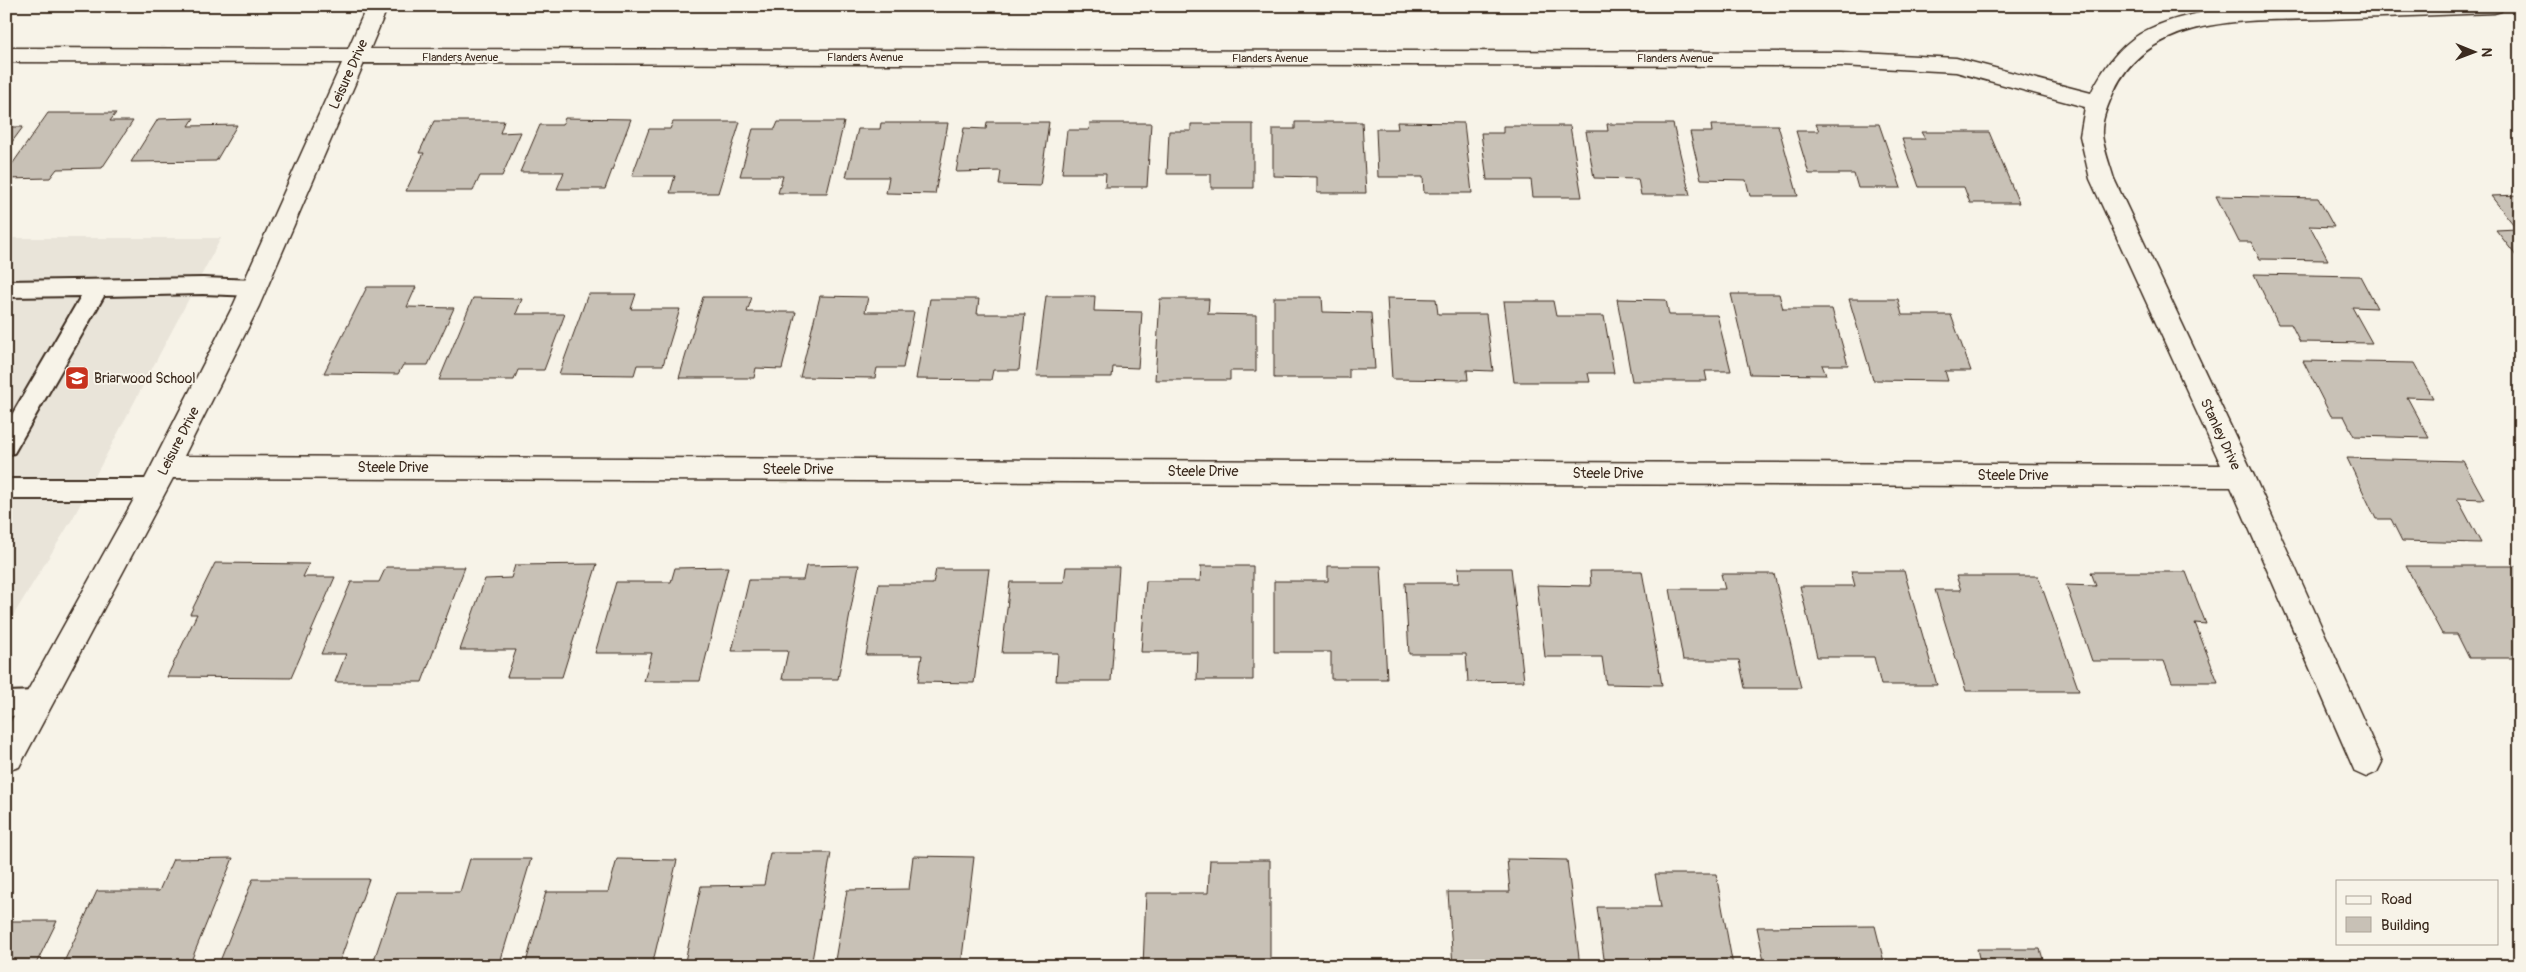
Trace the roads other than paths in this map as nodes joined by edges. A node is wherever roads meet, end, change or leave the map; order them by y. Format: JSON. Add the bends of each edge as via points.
{"nodes":[{"id":1,"x":378,"y":6,"type":"edge"},
{"id":2,"x":2494,"y":6,"type":"edge"},
{"id":3,"x":6,"y":55,"type":"edge"},
{"id":4,"x":356,"y":56,"type":"junction"},
{"id":5,"x":2098,"y":103,"type":"junction"},
{"id":6,"x":97,"y":288,"type":"junction"},
{"id":7,"x":254,"y":288,"type":"junction"},
{"id":8,"x":6,"y":289,"type":"edge"},
{"id":9,"x":6,"y":446,"type":"edge"},
{"id":10,"x":2240,"y":476,"type":"junction"},
{"id":11,"x":160,"y":478,"type":"junction"},
{"id":12,"x":6,"y":489,"type":"edge"},
{"id":13,"x":38,"y":703,"type":"junction"},
{"id":14,"x":6,"y":704,"type":"edge"},
{"id":15,"x":8,"y":757,"type":"dead end"},
{"id":16,"x":2366,"y":762,"type":"dead end"}],
"edges":[{"from":1,"to":4,"type":"street","name":"Leisure Drive"},
{"from":2,"to":5,"type":"street","via":[[2260,14],[2207,21],[2156,34],[2127,55]]},
{"from":3,"to":4,"type":"street","name":"Flanders Avenue"},
{"from":4,"to":5,"type":"street","name":"Flanders Avenue","via":[[1841,58],[1956,65],[2007,76]]},
{"from":4,"to":7,"type":"street","name":"Leisure Drive"},
{"from":5,"to":10,"type":"street","name":"Stanley Drive","via":[[2090,132],[2102,178]]},
{"from":6,"to":7,"type":"lane"},
{"from":6,"to":8,"type":"lane"},
{"from":6,"to":9,"type":"lane"},
{"from":7,"to":11,"type":"street","name":"Leisure Drive"},
{"from":10,"to":11,"type":"street","name":"Steele Drive"},
{"from":10,"to":16,"type":"street","name":"Stanley Drive"},
{"from":11,"to":12,"type":"lane"},
{"from":11,"to":13,"type":"street","name":"Leisure Drive"},
{"from":13,"to":14,"type":"lane"},
{"from":13,"to":15,"type":"street","name":"Leisure Drive"}]}
